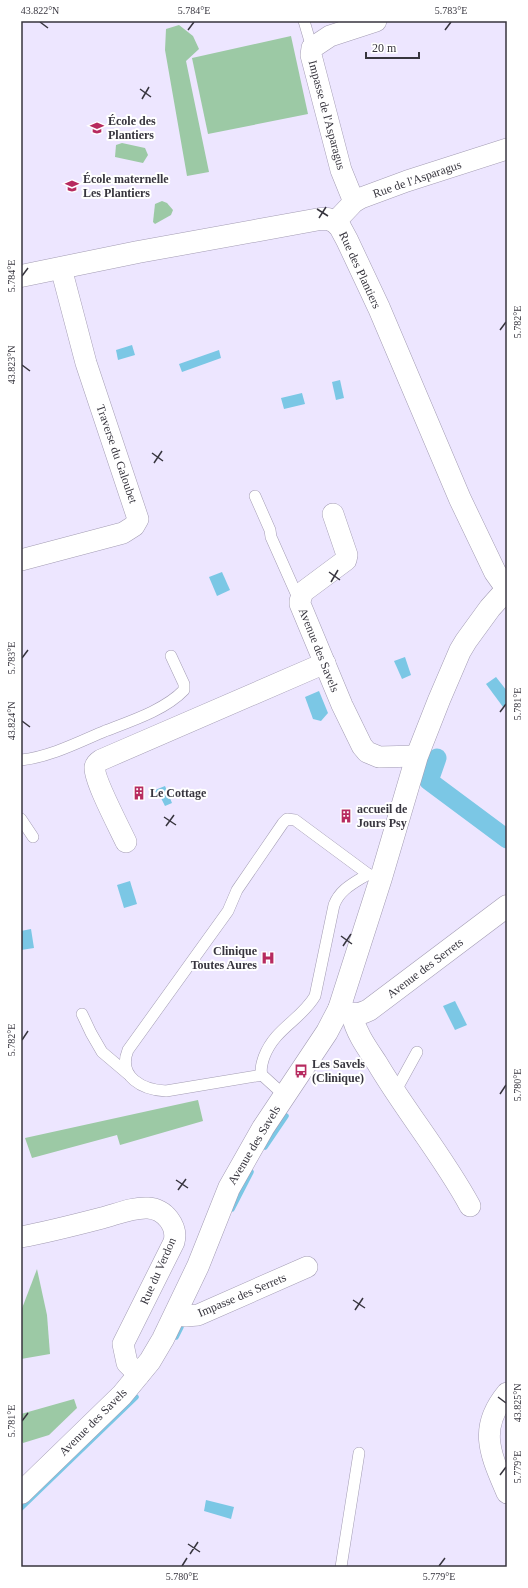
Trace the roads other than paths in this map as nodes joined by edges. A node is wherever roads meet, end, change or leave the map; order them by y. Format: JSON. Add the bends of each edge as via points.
{"nodes":[{"id":1,"x":304,"y":21,"type":"edge"},
{"id":2,"x":376,"y":21,"type":"edge"},
{"id":3,"x":312,"y":48,"type":"junction"},
{"id":4,"x":507,"y":149,"type":"edge"},
{"id":5,"x":354,"y":202,"type":"junction"},
{"id":6,"x":335,"y":222,"type":"junction"},
{"id":7,"x":60,"y":268,"type":"junction"},
{"id":8,"x":21,"y":276,"type":"edge"},
{"id":9,"x":255,"y":496,"type":"dead end"},
{"id":10,"x":333,"y":514,"type":"dead end"},
{"id":11,"x":21,"y":560,"type":"edge"},
{"id":12,"x":507,"y":589,"type":"edge"},
{"id":13,"x":300,"y":601,"type":"junction"},
{"id":14,"x":171,"y":656,"type":"dead end"},
{"id":15,"x":325,"y":663,"type":"junction"},
{"id":16,"x":417,"y":756,"type":"junction"},
{"id":17,"x":21,"y":760,"type":"edge"},
{"id":18,"x":21,"y":818,"type":"edge"},
{"id":19,"x":33,"y":837,"type":"dead end"},
{"id":20,"x":126,"y":842,"type":"dead end"},
{"id":21,"x":375,"y":876,"type":"junction"},
{"id":22,"x":507,"y":906,"type":"edge"},
{"id":23,"x":346,"y":1012,"type":"junction"},
{"id":24,"x":82,"y":1014,"type":"dead end"},
{"id":25,"x":417,"y":1052,"type":"dead end"},
{"id":26,"x":262,"y":1075,"type":"junction"},
{"id":27,"x":130,"y":1076,"type":"junction"},
{"id":28,"x":395,"y":1092,"type":"junction"},
{"id":29,"x":284,"y":1095,"type":"junction"},
{"id":30,"x":470,"y":1206,"type":"dead end"},
{"id":31,"x":21,"y":1237,"type":"edge"},
{"id":32,"x":306,"y":1267,"type":"dead end"},
{"id":33,"x":175,"y":1315,"type":"junction"},
{"id":34,"x":139,"y":1375,"type":"junction"},
{"id":35,"x":507,"y":1393,"type":"edge"},
{"id":36,"x":359,"y":1453,"type":"dead end"},
{"id":37,"x":21,"y":1493,"type":"edge"},
{"id":38,"x":507,"y":1493,"type":"edge"},
{"id":39,"x":341,"y":1567,"type":"edge"}],
"edges":[{"from":1,"to":3,"type":"lane"},
{"from":2,"to":3,"type":"street","name":"Impasse de l'Asparagus","via":[[330,36]]},
{"from":3,"to":5,"type":"street","name":"Impasse de l'Asparagus","via":[[311,55],[341,170]]},
{"from":4,"to":5,"type":"street","name":"Rue de l'Asparagus","via":[[407,181]]},
{"from":5,"to":6,"type":"street","name":"Rue de l'Asparagus"},
{"from":6,"to":7,"type":"street","name":"Rue des Plantiers","via":[[320,219]]},
{"from":6,"to":12,"type":"street","name":"Rue des Plantiers","via":[[347,240],[379,308],[460,499],[495,572]]},
{"from":7,"to":8,"type":"street","name":"Rue des Plantiers"},
{"from":7,"to":11,"type":"street","name":"Traverse du Galoubet","via":[[86,363],[138,518],[134,526],[123,533]]},
{"from":9,"to":13,"type":"lane"},
{"from":10,"to":13,"type":"street","name":"Avenue des Savels","via":[[347,555],[346,560],[303,592]]},
{"from":12,"to":16,"type":"street","name":"Avenue des Savels","via":[[490,608],[460,651]]},
{"from":13,"to":15,"type":"street","name":"Avenue des Savels"},
{"from":14,"to":17,"type":"lane","via":[[184,684],[184,690],[179,696],[148,714],[74,745]]},
{"from":15,"to":16,"type":"street","name":"Avenue des Savels","via":[[358,740],[367,752],[379,757]]},
{"from":15,"to":20,"type":"street","via":[[96,764],[94,768],[99,782]]},
{"from":16,"to":21,"type":"street","name":"Avenue des Savels"},
{"from":18,"to":19,"type":"lane"},
{"from":21,"to":23,"type":"street","name":"Avenue des Savels"},
{"from":21,"to":26,"type":"lane","via":[[354,883],[339,895],[334,906],[316,996],[273,1040],[262,1064]]},
{"from":21,"to":27,"type":"lane","via":[[295,820],[287,819],[236,890],[228,910],[128,1050],[125,1066]]},
{"from":22,"to":23,"type":"street","name":"Avenue des Serrets","via":[[376,1005],[363,1013]]},
{"from":23,"to":28,"type":"street"},
{"from":23,"to":29,"type":"street","name":"Avenue des Savels","via":[[327,1032]]},
{"from":24,"to":27,"type":"lane","via":[[102,1052]]},
{"from":25,"to":28,"type":"lane"},
{"from":26,"to":27,"type":"lane","via":[[166,1091],[151,1090]]},
{"from":26,"to":29,"type":"lane"},
{"from":28,"to":30,"type":"street"},
{"from":29,"to":33,"type":"street","name":"Avenue des Savels","via":[[229,1188]]},
{"from":31,"to":34,"type":"street","name":"Rue du Verdon","via":[[136,1209],[157,1210],[170,1220],[175,1232],[174,1242],[123,1344],[127,1363]]},
{"from":32,"to":33,"type":"street","name":"Impasse des Serrets","via":[[198,1315]]},
{"from":33,"to":34,"type":"street","name":"Avenue des Savels","via":[[163,1339]]},
{"from":34,"to":37,"type":"street","name":"Avenue des Savels"},
{"from":35,"to":38,"type":"street","via":[[498,1405],[488,1433],[492,1460]]},
{"from":36,"to":39,"type":"lane"}]}
